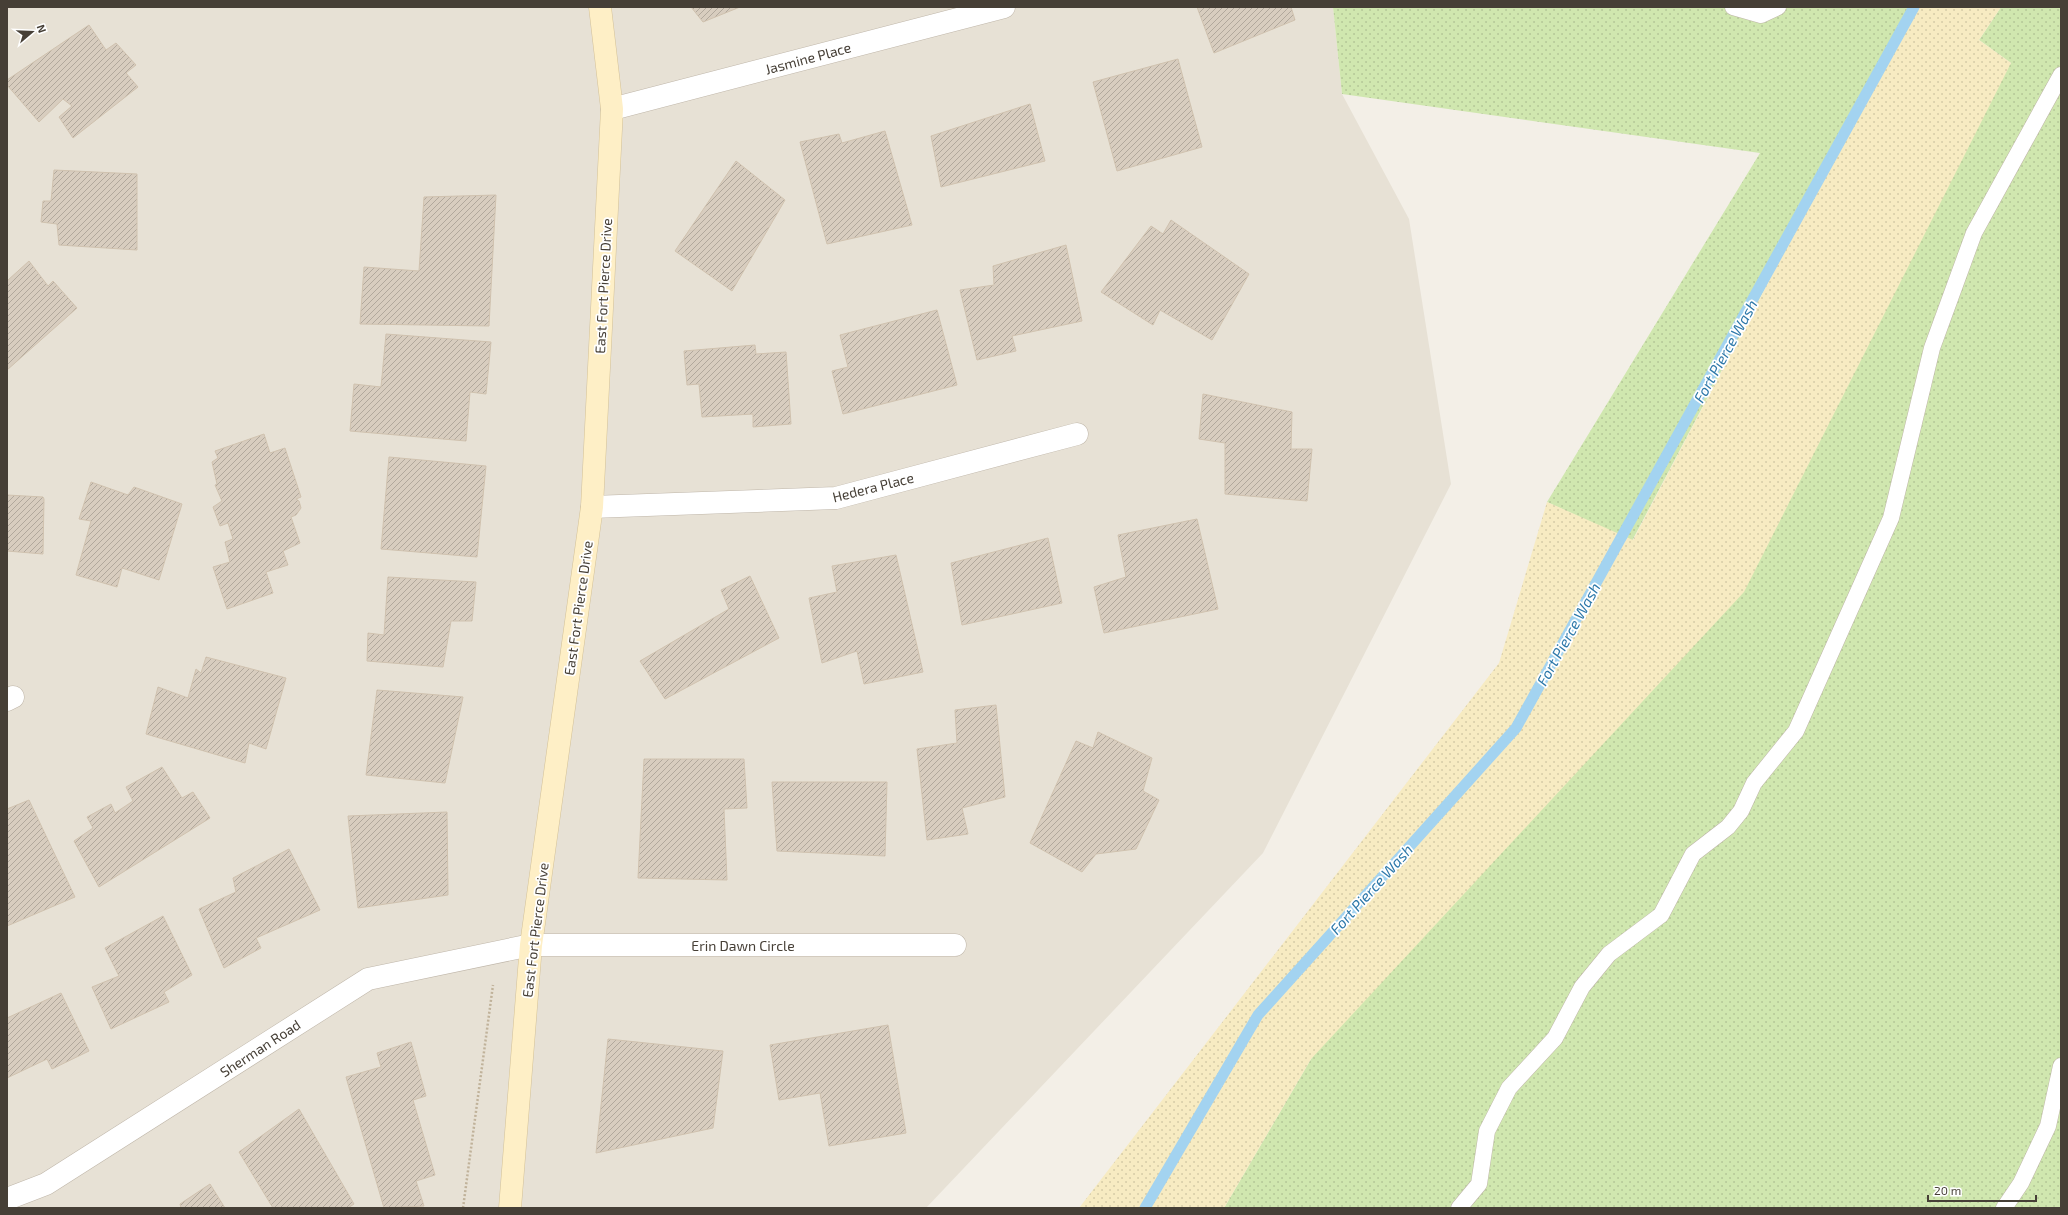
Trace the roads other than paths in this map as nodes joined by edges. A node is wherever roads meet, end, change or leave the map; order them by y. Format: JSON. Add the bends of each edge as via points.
{"nodes":[{"id":1,"x":600,"y":7,"type":"edge"},
{"id":2,"x":1004,"y":7,"type":"edge"},
{"id":3,"x":1733,"y":7,"type":"edge"},
{"id":4,"x":1778,"y":7,"type":"edge"},
{"id":5,"x":2061,"y":75,"type":"edge"},
{"id":6,"x":612,"y":109,"type":"junction"},
{"id":7,"x":1077,"y":434,"type":"dead end"},
{"id":8,"x":592,"y":507,"type":"junction"},
{"id":9,"x":531,"y":945,"type":"junction"},
{"id":10,"x":955,"y":945,"type":"dead end"},
{"id":11,"x":2061,"y":1066,"type":"edge"},
{"id":12,"x":7,"y":1199,"type":"edge"},
{"id":13,"x":510,"y":1208,"type":"edge"},
{"id":14,"x":1459,"y":1208,"type":"edge"},
{"id":15,"x":2004,"y":1208,"type":"edge"}],
"edges":[{"from":1,"to":6,"type":"street","name":"East Fort Pierce Drive"},
{"from":2,"to":6,"type":"street","name":"Jasmine Place"},
{"from":3,"to":4,"type":"lane","via":[[1761,15]]},
{"from":5,"to":14,"type":"lane","via":[[1974,233],[1932,348],[1891,518],[1796,731],[1754,783],[1741,811],[1728,826],[1693,854],[1661,915],[1609,954],[1582,987],[1555,1038],[1509,1088],[1487,1131],[1480,1184]]},
{"from":6,"to":8,"type":"street","name":"East Fort Pierce Drive"},
{"from":7,"to":8,"type":"street","name":"Hedera Place","via":[[836,498]]},
{"from":8,"to":9,"type":"street","name":"East Fort Pierce Drive"},
{"from":9,"to":10,"type":"street","name":"Erin Dawn Circle"},
{"from":9,"to":12,"type":"street","name":"Sherman Road","via":[[368,979],[46,1184]]},
{"from":9,"to":13,"type":"street","name":"East Fort Pierce Drive"},
{"from":11,"to":15,"type":"lane","via":[[2048,1126],[2021,1183]]}]}
